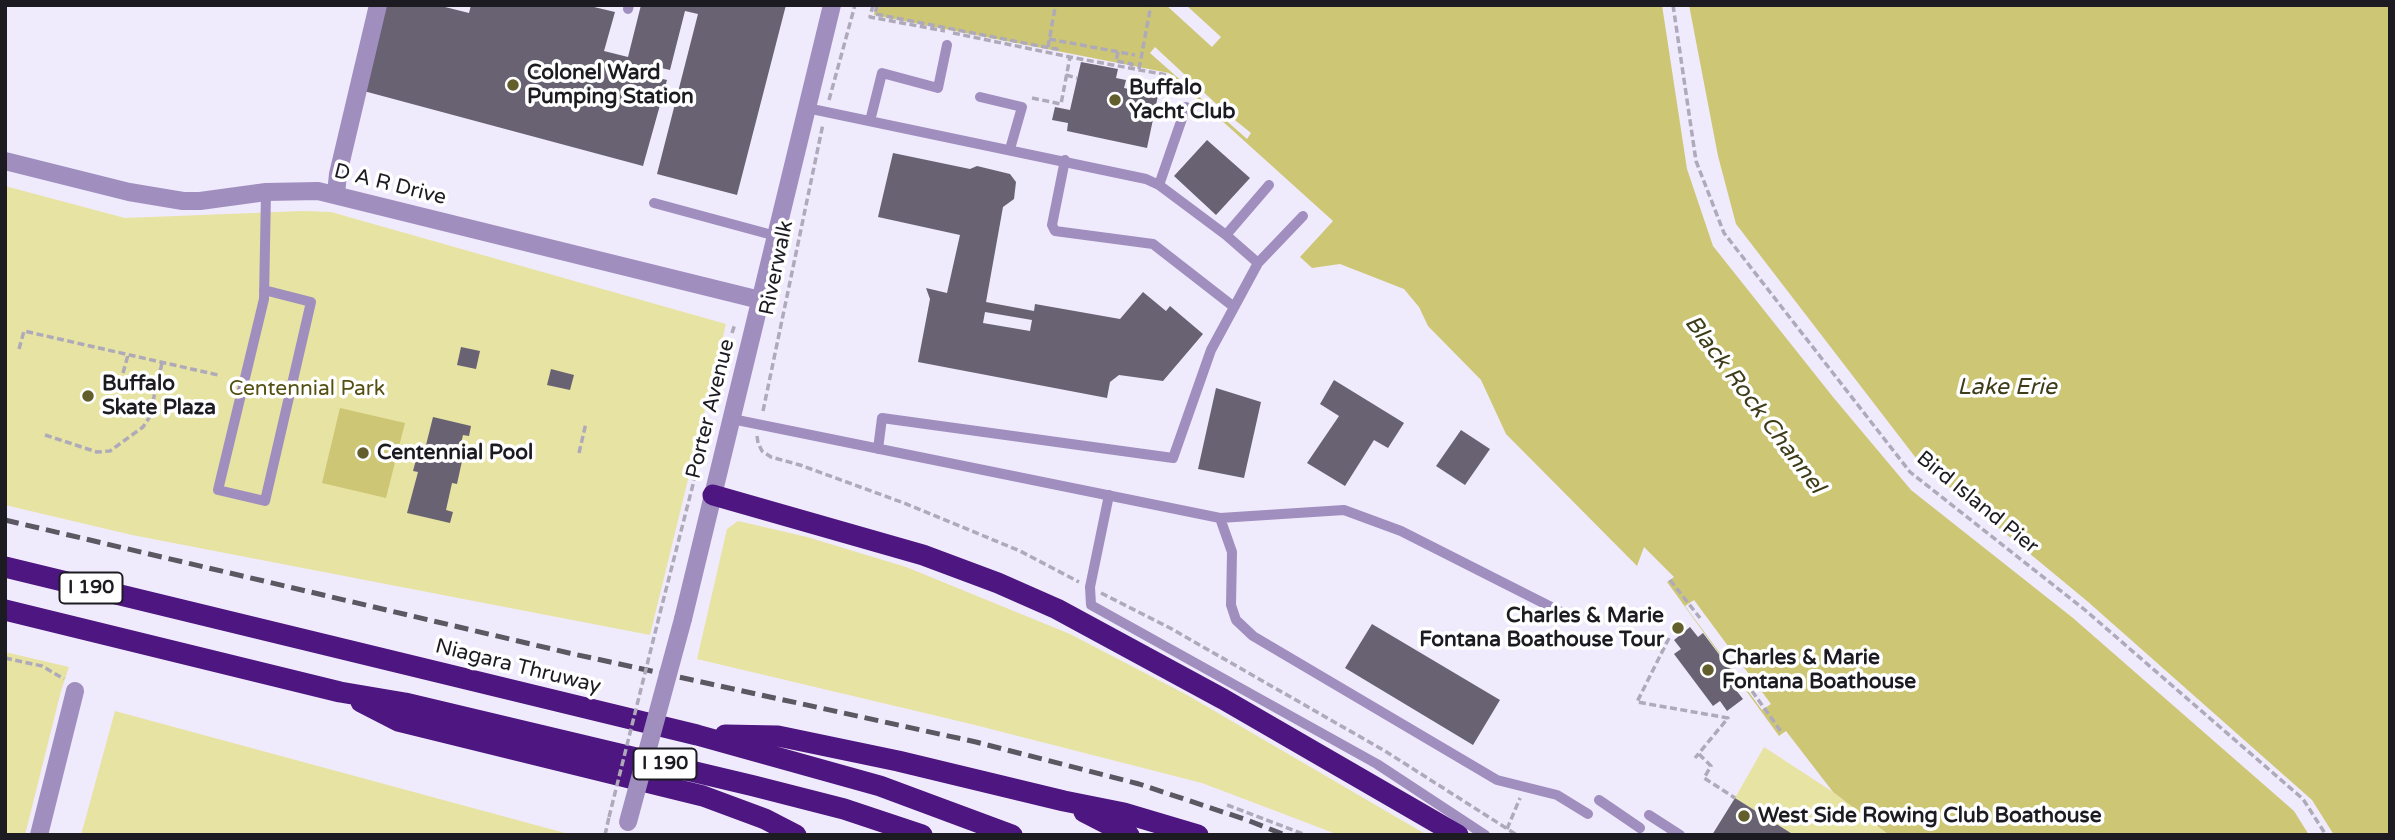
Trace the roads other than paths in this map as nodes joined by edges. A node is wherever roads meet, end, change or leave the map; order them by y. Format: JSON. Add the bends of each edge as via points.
{"nodes":[{"id":1,"x":378,"y":5,"type":"edge"},
{"id":2,"x":832,"y":5,"type":"edge"},
{"id":3,"x":947,"y":45,"type":"dead end"},
{"id":4,"x":980,"y":97,"type":"dead end"},
{"id":5,"x":1186,"y":107,"type":"road end"},
{"id":6,"x":807,"y":108,"type":"junction"},
{"id":7,"x":870,"y":121,"type":"junction"},
{"id":8,"x":1010,"y":149,"type":"junction"},
{"id":9,"x":1065,"y":160,"type":"junction"},
{"id":10,"x":5,"y":161,"type":"edge"},
{"id":11,"x":1159,"y":185,"type":"junction"},
{"id":12,"x":1269,"y":186,"type":"dead end"},
{"id":13,"x":265,"y":192,"type":"junction"},
{"id":14,"x":336,"y":194,"type":"junction"},
{"id":15,"x":654,"y":203,"type":"dead end"},
{"id":16,"x":1303,"y":216,"type":"dead end"},
{"id":17,"x":1226,"y":234,"type":"junction"},
{"id":18,"x":776,"y":236,"type":"junction"},
{"id":19,"x":1258,"y":263,"type":"junction"},
{"id":20,"x":264,"y":290,"type":"junction"},
{"id":21,"x":760,"y":300,"type":"junction"},
{"id":22,"x":1234,"y":307,"type":"junction"},
{"id":23,"x":732,"y":419,"type":"junction"},
{"id":24,"x":878,"y":449,"type":"junction"},
{"id":25,"x":713,"y":495,"type":"junction"},
{"id":26,"x":1109,"y":495,"type":"junction"},
{"id":27,"x":1220,"y":518,"type":"junction"},
{"id":28,"x":5,"y":567,"type":"edge"},
{"id":29,"x":5,"y":610,"type":"edge"},
{"id":30,"x":1565,"y":614,"type":"dead end"},
{"id":31,"x":75,"y":691,"type":"road end"},
{"id":32,"x":340,"y":692,"type":"junction"},
{"id":33,"x":696,"y":735,"type":"junction"},
{"id":34,"x":1599,"y":800,"type":"dead end"},
{"id":35,"x":1064,"y":801,"type":"junction"},
{"id":36,"x":1588,"y":814,"type":"dead end"},
{"id":37,"x":1649,"y":815,"type":"dead end"},
{"id":38,"x":1640,"y":828,"type":"dead end"},
{"id":39,"x":628,"y":831,"type":"edge"},
{"id":40,"x":39,"y":835,"type":"edge"},
{"id":41,"x":796,"y":835,"type":"edge"},
{"id":42,"x":922,"y":835,"type":"edge"},
{"id":43,"x":1012,"y":835,"type":"edge"},
{"id":44,"x":1129,"y":835,"type":"edge"},
{"id":45,"x":1198,"y":835,"type":"edge"},
{"id":46,"x":1458,"y":835,"type":"edge"},
{"id":47,"x":1485,"y":835,"type":"edge"},
{"id":48,"x":1680,"y":835,"type":"edge"}],
"edges":[{"from":1,"to":14,"type":"street"},
{"from":2,"to":6,"type":"street","name":"Porter Avenue"},
{"from":3,"to":7,"type":"lane","via":[[939,88],[882,73]]},
{"from":4,"to":8,"type":"lane","via":[[1022,107]]},
{"from":5,"to":11,"type":"lane"},
{"from":6,"to":7,"type":"lane"},
{"from":6,"to":18,"type":"street","name":"Porter Avenue"},
{"from":7,"to":8,"type":"lane"},
{"from":8,"to":9,"type":"lane"},
{"from":9,"to":11,"type":"lane"},
{"from":9,"to":22,"type":"lane","via":[[1052,225],[1055,231],[1153,244]]},
{"from":10,"to":13,"type":"street","name":"D A R Drive","via":[[166,199],[200,201]]},
{"from":11,"to":17,"type":"lane"},
{"from":12,"to":17,"type":"lane"},
{"from":13,"to":14,"type":"street","name":"D A R Drive"},
{"from":13,"to":20,"type":"lane"},
{"from":14,"to":21,"type":"street","name":"D A R Drive"},
{"from":15,"to":18,"type":"lane"},
{"from":16,"to":19,"type":"lane"},
{"from":17,"to":19,"type":"lane"},
{"from":18,"to":21,"type":"street","name":"Porter Avenue"},
{"from":19,"to":22,"type":"lane"},
{"from":20,"to":20,"type":"lane","via":[[218,490],[265,500],[311,302]]},
{"from":21,"to":23,"type":"street","name":"Porter Avenue"},
{"from":22,"to":24,"type":"lane","via":[[1211,350],[1173,458],[882,418]]},
{"from":23,"to":24,"type":"lane"},
{"from":23,"to":25,"type":"street","name":"Porter Avenue"},
{"from":24,"to":26,"type":"lane"},
{"from":25,"to":39,"type":"street","name":"Porter Avenue","bridge":true},
{"from":25,"to":46,"type":"highway","via":[[923,555],[1057,609]]},
{"from":26,"to":27,"type":"lane"},
{"from":26,"to":47,"type":"lane","via":[[1090,587],[1091,605],[1377,764]]},
{"from":27,"to":30,"type":"lane","via":[[1344,510],[1401,531]]},
{"from":27,"to":36,"type":"lane","via":[[1232,552],[1231,605],[1236,620],[1253,636],[1497,780],[1557,795]]},
{"from":28,"to":33,"type":"highway","name":"Niagara Thruway","number":"I 190"},
{"from":29,"to":32,"type":"highway","number":"I 190"},
{"from":31,"to":40,"type":"street"},
{"from":32,"to":41,"type":"highway","via":[[398,721],[703,796],[765,818]]},
{"from":32,"to":42,"type":"highway","number":"I 190","via":[[405,703],[754,786]]},
{"from":33,"to":35,"type":"highway","via":[[778,736]]},
{"from":33,"to":43,"type":"highway","name":"Niagara Thruway","number":"I 190","via":[[880,786]]},
{"from":34,"to":38,"type":"lane"},
{"from":35,"to":44,"type":"highway"},
{"from":35,"to":45,"type":"highway"},
{"from":37,"to":48,"type":"lane"}]}
